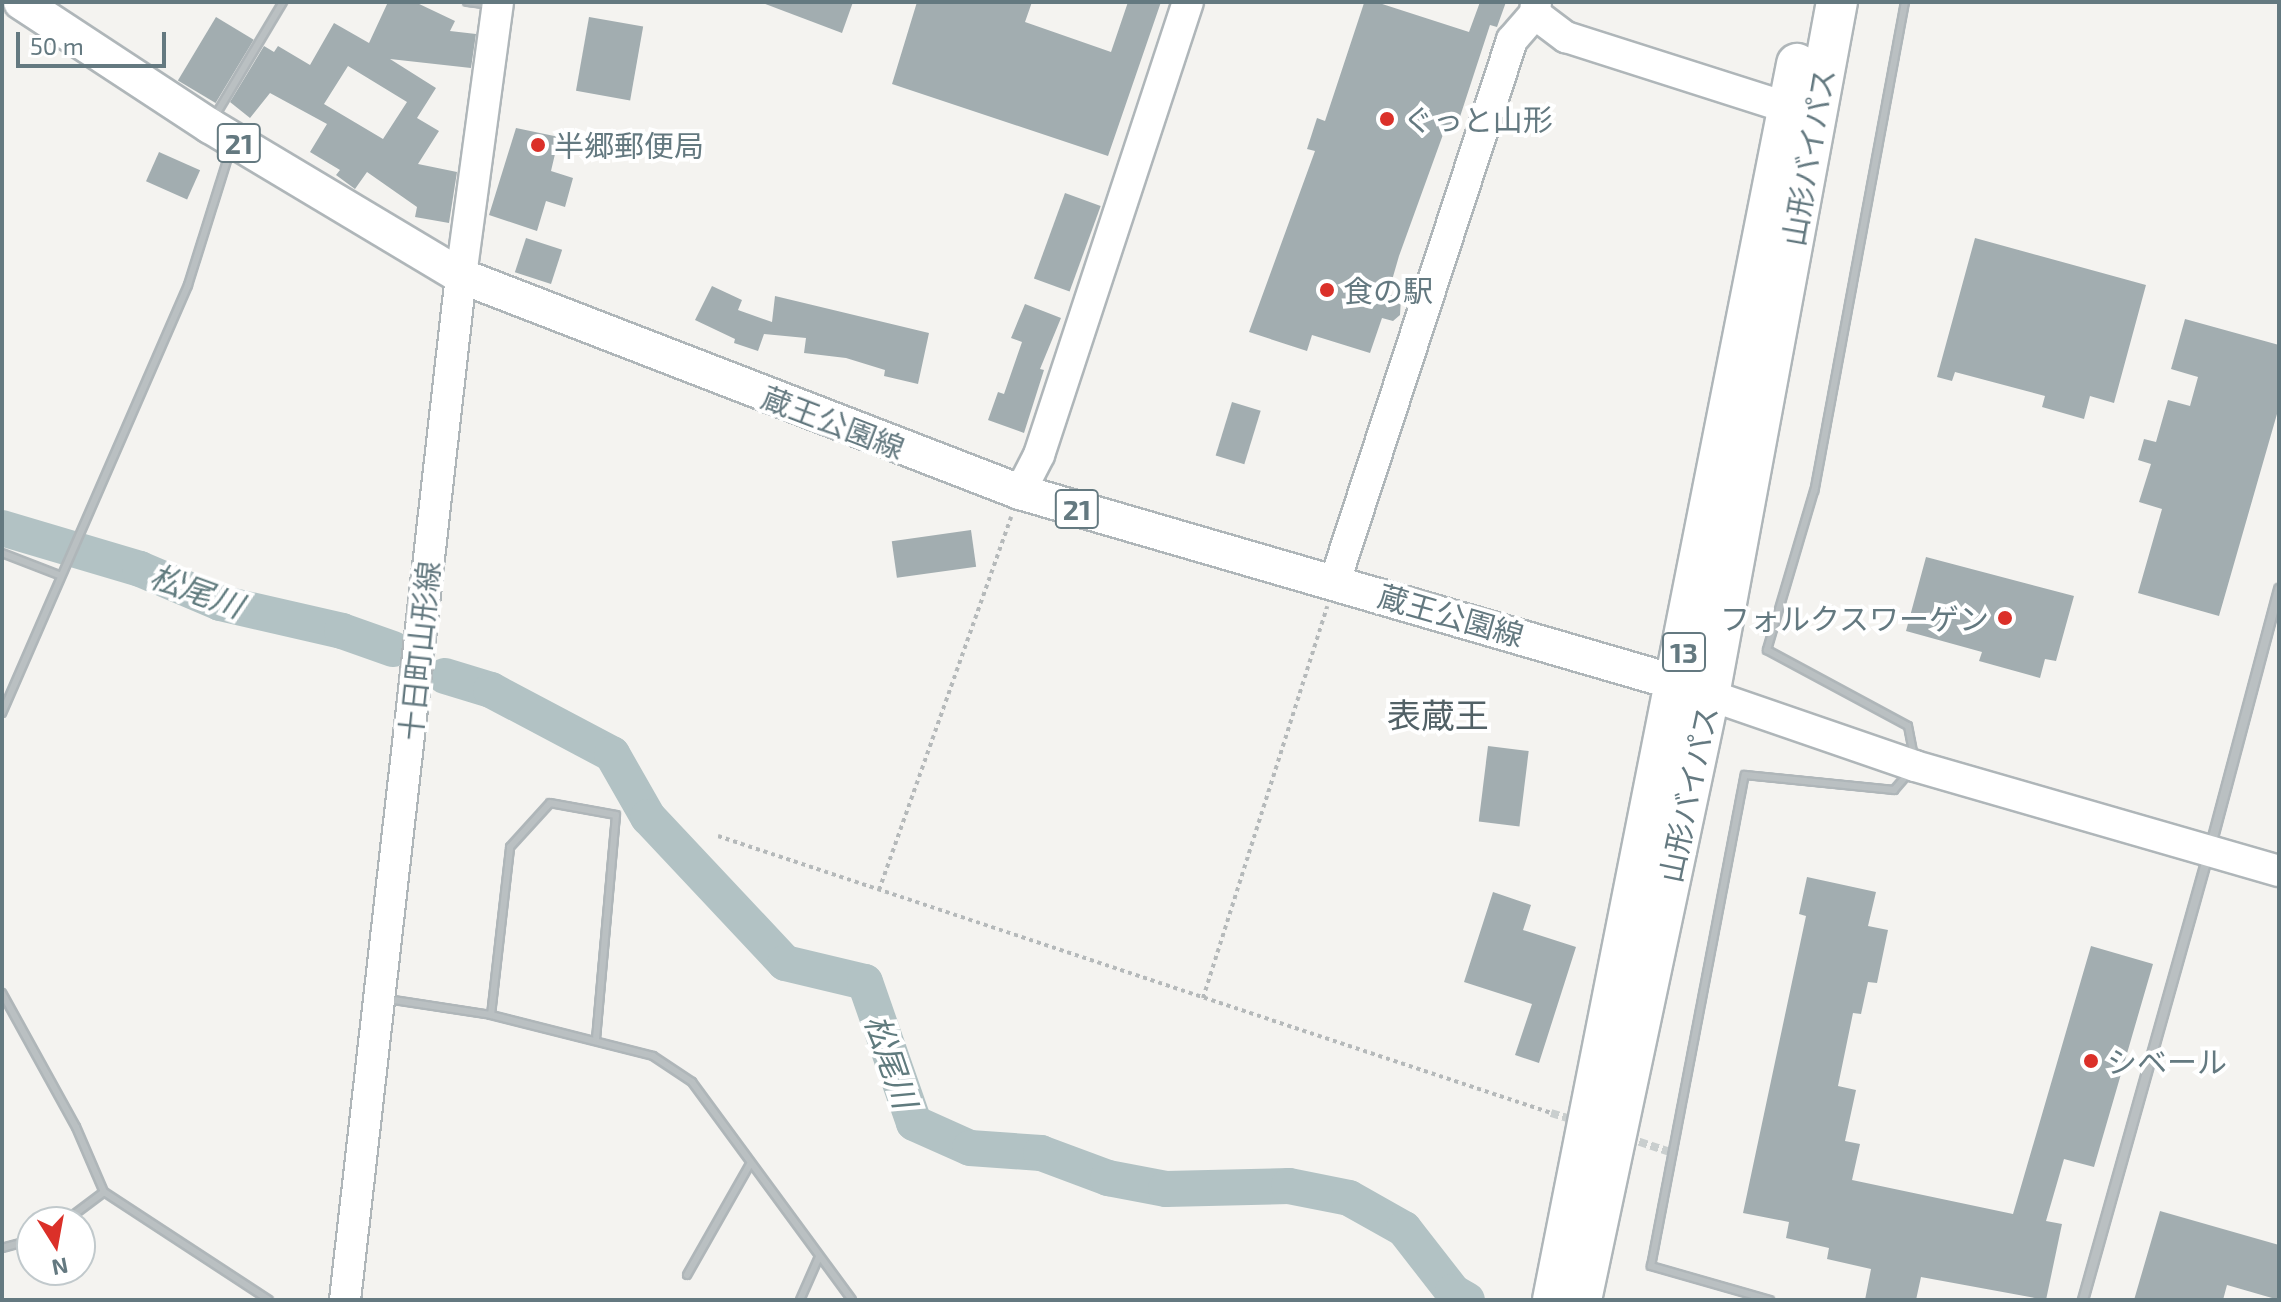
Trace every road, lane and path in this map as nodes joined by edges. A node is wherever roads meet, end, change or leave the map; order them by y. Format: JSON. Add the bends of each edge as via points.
{"nodes":[{"id":1,"x":21,"y":2,"type":"edge"},
{"id":2,"x":283,"y":2,"type":"edge"},
{"id":3,"x":467,"y":2,"type":"edge"},
{"id":4,"x":1188,"y":2,"type":"edge"},
{"id":5,"x":1809,"y":2,"type":"edge"},
{"id":6,"x":1837,"y":2,"type":"edge"},
{"id":7,"x":1905,"y":2,"type":"edge"},
{"id":8,"x":498,"y":4,"type":"edge"},
{"id":9,"x":1535,"y":8,"type":"edge"},
{"id":10,"x":1789,"y":108,"type":"junction"},
{"id":11,"x":222,"y":133,"type":"junction"},
{"id":12,"x":461,"y":276,"type":"junction"},
{"id":13,"x":1020,"y":492,"type":"junction"},
{"id":14,"x":2,"y":553,"type":"edge"},
{"id":15,"x":60,"y":574,"type":"junction"},
{"id":16,"x":1335,"y":581,"type":"junction"},
{"id":17,"x":2279,"y":589,"type":"edge"},
{"id":18,"x":1694,"y":687,"type":"junction"},
{"id":19,"x":2,"y":713,"type":"edge"},
{"id":20,"x":1915,"y":766,"type":"junction"},
{"id":21,"x":718,"y":836,"type":"dead end"},
{"id":22,"x":2209,"y":851,"type":"junction"},
{"id":23,"x":2279,"y":871,"type":"edge"},
{"id":24,"x":878,"y":890,"type":"junction"},
{"id":25,"x":2,"y":993,"type":"edge"},
{"id":26,"x":380,"y":998,"type":"junction"},
{"id":27,"x":1202,"y":999,"type":"junction"},
{"id":28,"x":491,"y":1015,"type":"junction"},
{"id":29,"x":596,"y":1039,"type":"junction"},
{"id":30,"x":1551,"y":1113,"type":"tunnel mouth"},
{"id":31,"x":750,"y":1164,"type":"junction"},
{"id":32,"x":104,"y":1192,"type":"junction"},
{"id":33,"x":85,"y":1206,"type":"edge"},
{"id":34,"x":819,"y":1257,"type":"junction"},
{"id":35,"x":687,"y":1275,"type":"dead end"},
{"id":36,"x":269,"y":1300,"type":"edge"},
{"id":37,"x":345,"y":1300,"type":"edge"},
{"id":38,"x":800,"y":1300,"type":"edge"},
{"id":39,"x":852,"y":1300,"type":"edge"},
{"id":40,"x":1553,"y":1300,"type":"edge"},
{"id":41,"x":1581,"y":1300,"type":"edge"},
{"id":42,"x":1770,"y":1300,"type":"edge"},
{"id":43,"x":2083,"y":1300,"type":"edge"}],
"edges":[{"from":1,"to":11,"type":"main road","name":"蔵王公園線","number":"21"},
{"from":2,"to":11,"type":"lane"},
{"from":3,"to":8,"type":"lane"},
{"from":4,"to":13,"type":"street","via":[[1039,455]]},
{"from":5,"to":10,"type":"highway","name":"山形バイパス","number":"13"},
{"from":6,"to":18,"type":"highway","name":"山形バイパス","number":"13"},
{"from":7,"to":20,"type":"lane","via":[[1814,491],[1767,650],[1908,726]]},
{"from":8,"to":12,"type":"street","name":"十日町山形線"},
{"from":9,"to":10,"type":"street","via":[[1566,37]]},
{"from":9,"to":16,"type":"street","via":[[1512,40]]},
{"from":10,"to":18,"type":"highway","name":"山形バイパス","number":"13"},
{"from":11,"to":12,"type":"main road","name":"蔵王公園線","number":"21"},
{"from":11,"to":15,"type":"lane","via":[[188,285]]},
{"from":12,"to":13,"type":"main road","name":"蔵王公園線","number":"21"},
{"from":12,"to":26,"type":"street","name":"十日町山形線"},
{"from":13,"to":16,"type":"main road","name":"蔵王公園線","number":"21"},
{"from":13,"to":24,"type":"path"},
{"from":14,"to":15,"type":"lane"},
{"from":15,"to":19,"type":"lane"},
{"from":16,"to":18,"type":"main road","name":"蔵王公園線","number":"21"},
{"from":16,"to":27,"type":"path"},
{"from":17,"to":22,"type":"street"},
{"from":18,"to":20,"type":"street"},
{"from":18,"to":40,"type":"highway","name":"山形バイパス","number":"13"},
{"from":18,"to":41,"type":"highway","name":"山形バイパス","number":"13"},
{"from":20,"to":22,"type":"street"},
{"from":20,"to":42,"type":"lane","via":[[1894,790],[1745,775],[1651,1266]]},
{"from":21,"to":24,"type":"path"},
{"from":22,"to":23,"type":"street"},
{"from":22,"to":43,"type":"street"},
{"from":24,"to":27,"type":"path"},
{"from":25,"to":32,"type":"lane","via":[[76,1127]]},
{"from":26,"to":28,"type":"lane"},
{"from":26,"to":37,"type":"street","name":"十日町山形線"},
{"from":27,"to":30,"type":"path"},
{"from":28,"to":29,"type":"lane"},
{"from":28,"to":29,"type":"lane","via":[[510,847],[550,803],[616,815]]},
{"from":29,"to":31,"type":"lane","via":[[653,1056],[692,1082]]},
{"from":31,"to":34,"type":"lane"},
{"from":31,"to":35,"type":"lane"},
{"from":32,"to":33,"type":"lane"},
{"from":32,"to":36,"type":"lane"},
{"from":34,"to":38,"type":"lane"},
{"from":34,"to":39,"type":"lane"}]}
